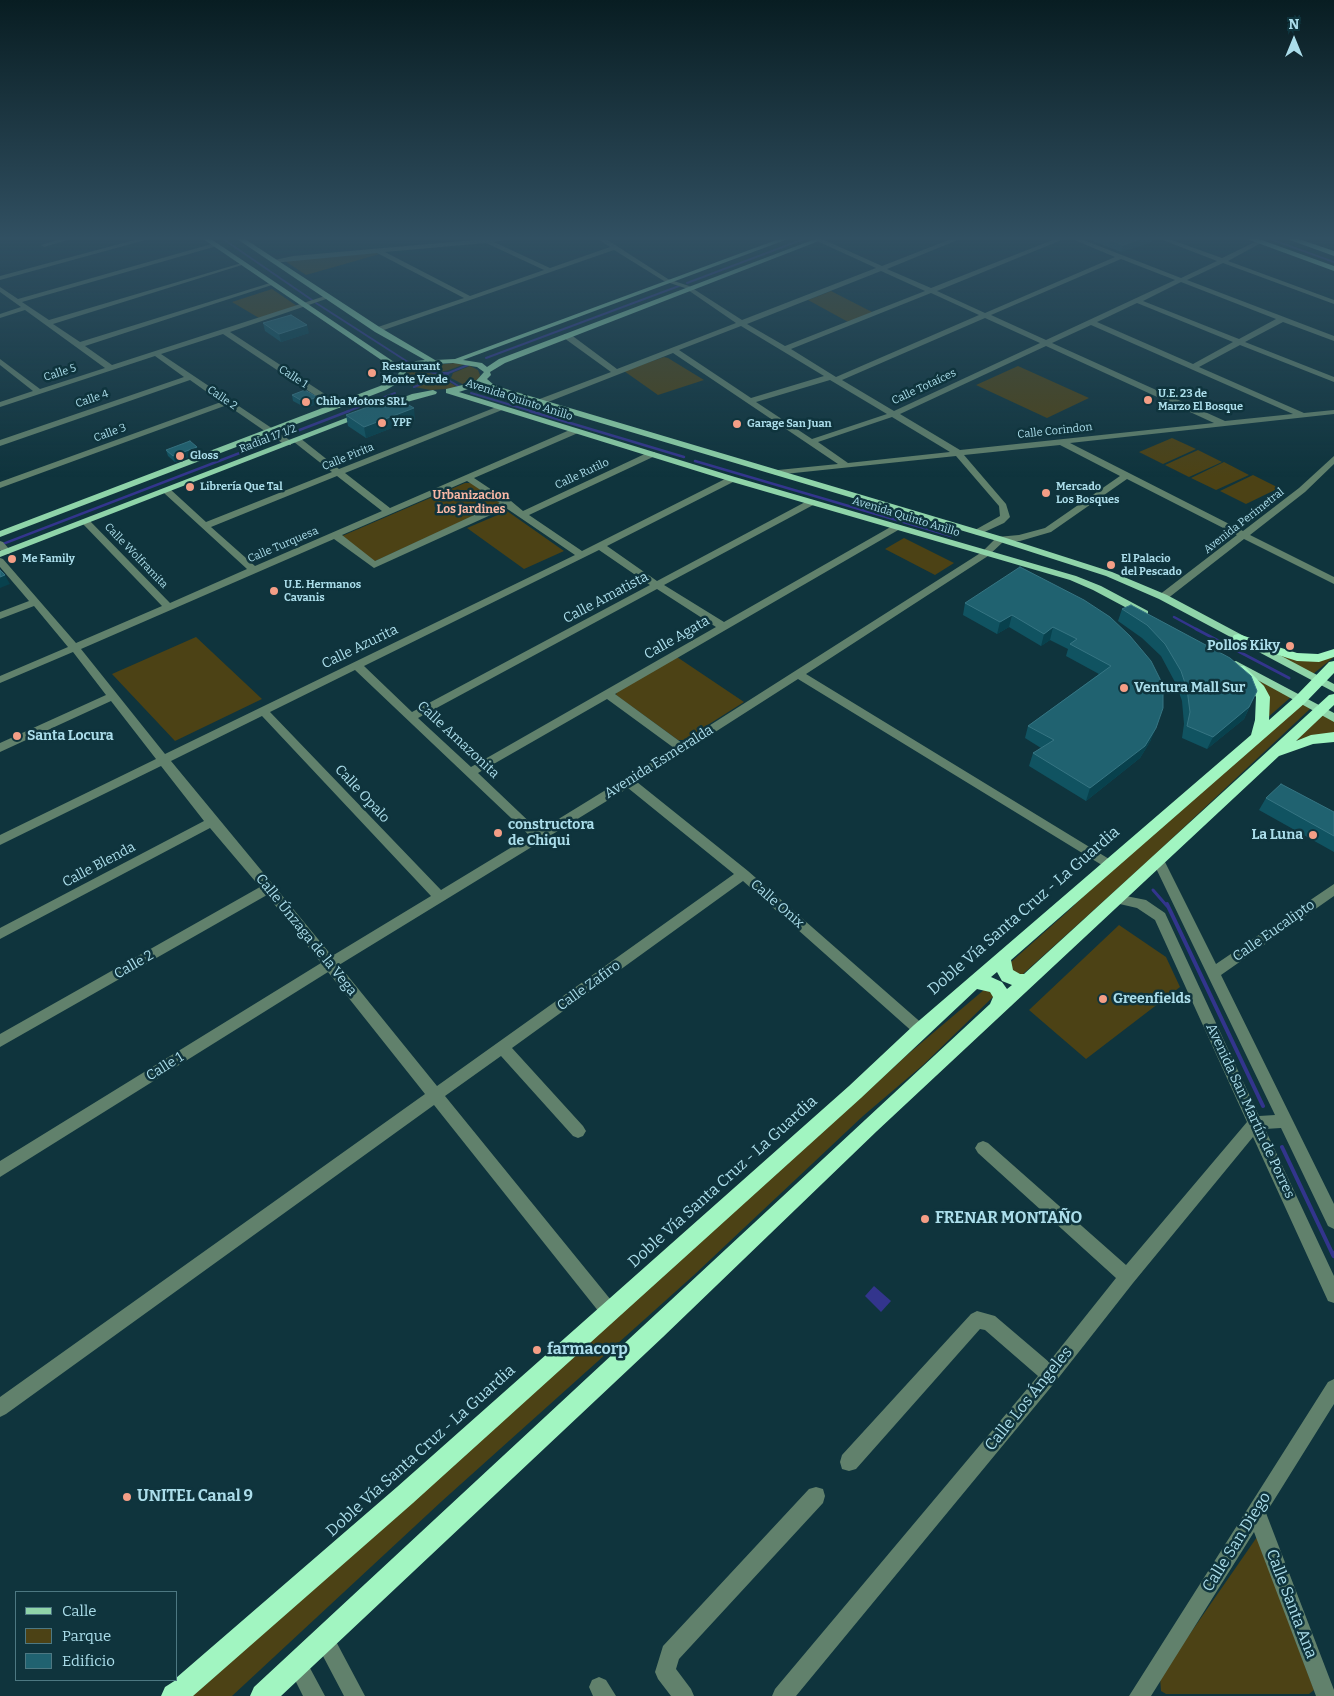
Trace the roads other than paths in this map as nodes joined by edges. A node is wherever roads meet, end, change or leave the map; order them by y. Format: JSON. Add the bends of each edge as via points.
{"nodes":[{"id":1,"x":41,"y":318,"type":"edge"},
{"id":2,"x":64,"y":318,"type":"edge"},
{"id":3,"x":164,"y":318,"type":"edge"},
{"id":4,"x":262,"y":318,"type":"edge"},
{"id":5,"x":323,"y":318,"type":"edge"},
{"id":6,"x":360,"y":318,"type":"edge"},
{"id":7,"x":411,"y":318,"type":"edge"},
{"id":8,"x":572,"y":318,"type":"edge"},
{"id":9,"x":615,"y":318,"type":"edge"},
{"id":10,"x":733,"y":318,"type":"edge"},
{"id":11,"x":754,"y":318,"type":"edge"},
{"id":12,"x":861,"y":318,"type":"edge"},
{"id":13,"x":981,"y":318,"type":"edge"},
{"id":14,"x":991,"y":318,"type":"edge"},
{"id":15,"x":1100,"y":318,"type":"edge"},
{"id":16,"x":1183,"y":318,"type":"edge"},
{"id":17,"x":1282,"y":319,"type":"joint"},
{"id":18,"x":1092,"y":322,"type":"junction"},
{"id":19,"x":48,"y":323,"type":"junction"},
{"id":20,"x":741,"y":323,"type":"junction"},
{"id":21,"x":378,"y":330,"type":"junction"},
{"id":22,"x":224,"y":331,"type":"junction"},
{"id":23,"x":567,"y":336,"type":"junction"},
{"id":24,"x":1334,"y":339,"type":"edge"},
{"id":25,"x":1240,"y":341,"type":"junction"},
{"id":26,"x":1045,"y":343,"type":"junction"},
{"id":27,"x":79,"y":345,"type":"junction"},
{"id":28,"x":672,"y":349,"type":"junction"},
{"id":29,"x":785,"y":349,"type":"junction"},
{"id":30,"x":156,"y":354,"type":"junction"},
{"id":31,"x":0,"y":361,"type":"edge"},
{"id":32,"x":432,"y":361,"type":"junction"},
{"id":33,"x":453,"y":361,"type":"junction"},
{"id":34,"x":1195,"y":366,"type":"junction"},
{"id":35,"x":111,"y":368,"type":"junction"},
{"id":36,"x":487,"y":370,"type":"junction"},
{"id":37,"x":616,"y":372,"type":"junction"},
{"id":38,"x":191,"y":377,"type":"junction"},
{"id":39,"x":402,"y":378,"type":"junction"},
{"id":40,"x":832,"y":378,"type":"junction"},
{"id":41,"x":483,"y":380,"type":"junction"},
{"id":42,"x":1334,"y":380,"type":"edge"},
{"id":43,"x":412,"y":389,"type":"dead end"},
{"id":44,"x":449,"y":391,"type":"junction"},
{"id":45,"x":39,"y":392,"type":"junction"},
{"id":46,"x":433,"y":392,"type":"junction"},
{"id":47,"x":750,"y":401,"type":"junction"},
{"id":48,"x":228,"y":402,"type":"junction"},
{"id":49,"x":540,"y":402,"type":"junction"},
{"id":50,"x":0,"y":404,"type":"edge"},
{"id":51,"x":337,"y":406,"type":"junction"},
{"id":52,"x":499,"y":408,"type":"junction"},
{"id":53,"x":1334,"y":412,"type":"edge"},
{"id":54,"x":894,"y":414,"type":"junction"},
{"id":55,"x":1303,"y":415,"type":"junction"},
{"id":56,"x":1224,"y":424,"type":"junction"},
{"id":57,"x":574,"y":431,"type":"junction"},
{"id":58,"x":272,"y":432,"type":"junction"},
{"id":59,"x":290,"y":441,"type":"junction"},
{"id":60,"x":812,"y":442,"type":"junction"},
{"id":61,"x":1061,"y":442,"type":"junction"},
{"id":62,"x":0,"y":443,"type":"edge"},
{"id":63,"x":700,"y":450,"type":"junction"},
{"id":64,"x":958,"y":453,"type":"junction"},
{"id":65,"x":652,"y":454,"type":"junction"},
{"id":66,"x":1334,"y":459,"type":"edge"},
{"id":67,"x":680,"y":463,"type":"junction"},
{"id":68,"x":846,"y":465,"type":"junction"},
{"id":69,"x":339,"y":473,"type":"junction"},
{"id":70,"x":778,"y":473,"type":"junction"},
{"id":71,"x":1127,"y":475,"type":"junction"},
{"id":72,"x":468,"y":478,"type":"junction"},
{"id":73,"x":732,"y":479,"type":"junction"},
{"id":74,"x":0,"y":485,"type":"edge"},
{"id":75,"x":167,"y":491,"type":"junction"},
{"id":76,"x":812,"y":502,"type":"junction"},
{"id":77,"x":508,"y":504,"type":"junction"},
{"id":78,"x":390,"y":512,"type":"junction"},
{"id":79,"x":523,"y":514,"type":"junction"},
{"id":80,"x":86,"y":522,"type":"junction"},
{"id":81,"x":205,"y":526,"type":"junction"},
{"id":82,"x":897,"y":528,"type":"junction"},
{"id":83,"x":978,"y":532,"type":"junction"},
{"id":84,"x":0,"y":534,"type":"edge"},
{"id":85,"x":1246,"y":535,"type":"junction"},
{"id":86,"x":337,"y":536,"type":"junction"},
{"id":87,"x":1000,"y":539,"type":"junction"},
{"id":88,"x":600,"y":546,"type":"junction"},
{"id":89,"x":2,"y":552,"type":"edge"},
{"id":90,"x":582,"y":554,"type":"junction"},
{"id":91,"x":985,"y":554,"type":"junction"},
{"id":92,"x":253,"y":570,"type":"junction"},
{"id":93,"x":1334,"y":581,"type":"edge"},
{"id":94,"x":658,"y":586,"type":"junction"},
{"id":95,"x":1164,"y":597,"type":"junction"},
{"id":96,"x":35,"y":602,"type":"junction"},
{"id":97,"x":169,"y":608,"type":"junction"},
{"id":98,"x":0,"y":616,"type":"edge"},
{"id":99,"x":1153,"y":618,"type":"edge"},
{"id":100,"x":724,"y":627,"type":"junction"},
{"id":101,"x":1238,"y":638,"type":"junction"},
{"id":102,"x":74,"y":648,"type":"junction"},
{"id":103,"x":1334,"y":653,"type":"edge"},
{"id":104,"x":1226,"y":658,"type":"joint"},
{"id":105,"x":1334,"y":665,"type":"edge"},
{"id":106,"x":357,"y":666,"type":"junction"},
{"id":107,"x":798,"y":674,"type":"junction"},
{"id":108,"x":0,"y":680,"type":"edge"},
{"id":109,"x":1318,"y":681,"type":"junction"},
{"id":110,"x":1334,"y":689,"type":"edge"},
{"id":111,"x":608,"y":694,"type":"junction"},
{"id":112,"x":112,"y":696,"type":"junction"},
{"id":113,"x":1334,"y":698,"type":"edge"},
{"id":114,"x":1300,"y":700,"type":"junction"},
{"id":115,"x":262,"y":710,"type":"junction"},
{"id":116,"x":1319,"y":710,"type":"junction"},
{"id":117,"x":411,"y":717,"type":"junction"},
{"id":118,"x":1334,"y":718,"type":"edge"},
{"id":119,"x":1257,"y":737,"type":"junction"},
{"id":120,"x":1334,"y":737,"type":"edge"},
{"id":121,"x":0,"y":748,"type":"edge"},
{"id":122,"x":682,"y":748,"type":"junction"},
{"id":123,"x":1275,"y":754,"type":"junction"},
{"id":124,"x":164,"y":760,"type":"junction"},
{"id":125,"x":470,"y":772,"type":"junction"},
{"id":126,"x":629,"y":782,"type":"junction"},
{"id":127,"x":212,"y":822,"type":"junction"},
{"id":128,"x":538,"y":836,"type":"junction"},
{"id":129,"x":0,"y":840,"type":"edge"},
{"id":130,"x":1158,"y":860,"type":"junction"},
{"id":131,"x":1110,"y":865,"type":"junction"},
{"id":132,"x":743,"y":874,"type":"junction"},
{"id":133,"x":268,"y":888,"type":"junction"},
{"id":134,"x":1334,"y":889,"type":"edge"},
{"id":135,"x":440,"y":897,"type":"junction"},
{"id":136,"x":1116,"y":899,"type":"junction"},
{"id":137,"x":0,"y":934,"type":"edge"},
{"id":138,"x":1002,"y":958,"type":"junction"},
{"id":139,"x":330,"y":964,"type":"junction"},
{"id":140,"x":1214,"y":973,"type":"junction"},
{"id":141,"x":1028,"y":980,"type":"junction"},
{"id":142,"x":974,"y":982,"type":"junction"},
{"id":143,"x":997,"y":1008,"type":"junction"},
{"id":144,"x":920,"y":1030,"type":"junction"},
{"id":145,"x":0,"y":1041,"type":"edge"},
{"id":146,"x":502,"y":1048,"type":"junction"},
{"id":147,"x":435,"y":1097,"type":"junction"},
{"id":148,"x":1286,"y":1121,"type":"junction"},
{"id":149,"x":1255,"y":1123,"type":"junction"},
{"id":150,"x":578,"y":1131,"type":"dead end"},
{"id":151,"x":982,"y":1148,"type":"dead end"},
{"id":152,"x":0,"y":1170,"type":"edge"},
{"id":153,"x":1334,"y":1221,"type":"edge"},
{"id":154,"x":1127,"y":1277,"type":"junction"},
{"id":155,"x":1334,"y":1295,"type":"edge"},
{"id":156,"x":609,"y":1311,"type":"junction"},
{"id":157,"x":1050,"y":1375,"type":"junction"},
{"id":158,"x":1334,"y":1388,"type":"edge"},
{"id":159,"x":0,"y":1408,"type":"edge"},
{"id":160,"x":849,"y":1462,"type":"dead end"},
{"id":161,"x":816,"y":1496,"type":"dead end"},
{"id":162,"x":1256,"y":1512,"type":"junction"},
{"id":163,"x":324,"y":1639,"type":"junction"},
{"id":164,"x":297,"y":1664,"type":"junction"},
{"id":165,"x":174,"y":1696,"type":"edge"},
{"id":166,"x":263,"y":1696,"type":"edge"},
{"id":167,"x":315,"y":1696,"type":"edge"},
{"id":168,"x":355,"y":1696,"type":"edge"},
{"id":169,"x":684,"y":1696,"type":"edge"},
{"id":170,"x":782,"y":1696,"type":"edge"},
{"id":171,"x":1139,"y":1696,"type":"edge"},
{"id":172,"x":1326,"y":1696,"type":"edge"}],
"edges":[{"from":1,"to":19,"type":"street"},
{"from":2,"to":19,"type":"street"},
{"from":3,"to":27,"type":"street"},
{"from":4,"to":22,"type":"street","name":"Calle 5"},
{"from":5,"to":39,"type":"main road"},
{"from":6,"to":21,"type":"main road"},
{"from":7,"to":21,"type":"street"},
{"from":8,"to":33,"type":"main road"},
{"from":9,"to":23,"type":"main road"},
{"from":10,"to":20,"type":"street"},
{"from":11,"to":20,"type":"street"},
{"from":12,"to":29,"type":"street"},
{"from":13,"to":40,"type":"street"},
{"from":14,"to":26,"type":"street"},
{"from":15,"to":18,"type":"street","name":"Calle Totaíces"},
{"from":16,"to":25,"type":"street"},
{"from":17,"to":24,"type":"street"},
{"from":17,"to":25,"type":"street"},
{"from":18,"to":26,"type":"street","name":"Calle Totaíces"},
{"from":18,"to":34,"type":"street"},
{"from":19,"to":27,"type":"street"},
{"from":20,"to":28,"type":"street"},
{"from":20,"to":29,"type":"street"},
{"from":21,"to":32,"type":"main road"},
{"from":22,"to":30,"type":"street","name":"Calle 5"},
{"from":22,"to":51,"type":"street","name":"Calle 1"},
{"from":23,"to":36,"type":"main road"},
{"from":23,"to":37,"type":"street"},
{"from":25,"to":34,"type":"street"},
{"from":25,"to":42,"type":"street"},
{"from":26,"to":54,"type":"street","name":"Calle Totaíces"},
{"from":26,"to":56,"type":"street"},
{"from":27,"to":35,"type":"street"},
{"from":28,"to":37,"type":"street"},
{"from":28,"to":47,"type":"street"},
{"from":29,"to":40,"type":"street"},
{"from":30,"to":35,"type":"street","name":"Calle 5"},
{"from":30,"to":38,"type":"street","name":"Calle 2"},
{"from":31,"to":45,"type":"street"},
{"from":32,"to":33,"type":"main road"},
{"from":32,"to":39,"type":"main road","name":"Radial 17 1/2","via":[[410,367]]},
{"from":33,"to":36,"type":"main road","via":[[475,364]]},
{"from":34,"to":55,"type":"street"},
{"from":35,"to":45,"type":"street","name":"Calle 5"},
{"from":36,"to":41,"type":"main road"},
{"from":37,"to":49,"type":"street"},
{"from":38,"to":48,"type":"street","name":"Calle 2"},
{"from":38,"to":62,"type":"street","name":"Calle 4"},
{"from":39,"to":51,"type":"main road","name":"Radial 17 1/2"},
{"from":40,"to":47,"type":"street"},
{"from":40,"to":54,"type":"street"},
{"from":41,"to":44,"type":"main road","via":[[471,387]]},
{"from":41,"to":49,"type":"main road","name":"Avenida Quinto Anillo","via":[[491,387]]},
{"from":43,"to":46,"type":"main road"},
{"from":44,"to":46,"type":"main road"},
{"from":44,"to":52,"type":"main road","name":"Avenida Quinto Anillo"},
{"from":45,"to":50,"type":"street","name":"Calle 5"},
{"from":46,"to":59,"type":"main road","name":"Radial 17 1/2","via":[[400,400]]},
{"from":47,"to":60,"type":"street"},
{"from":48,"to":58,"type":"street","name":"Calle 2"},
{"from":48,"to":74,"type":"street","name":"Calle 3"},
{"from":49,"to":63,"type":"main road","name":"Avenida Quinto Anillo"},
{"from":51,"to":58,"type":"main road","name":"Radial 17 1/2"},
{"from":52,"to":57,"type":"main road","name":"Avenida Quinto Anillo"},
{"from":52,"to":69,"type":"street","name":"Calle Pirita"},
{"from":53,"to":55,"type":"street","name":"Calle Corindon"},
{"from":54,"to":60,"type":"street","name":"Calle Totaíces"},
{"from":54,"to":64,"type":"street"},
{"from":55,"to":56,"type":"street","name":"Calle Corindon"},
{"from":56,"to":61,"type":"street","name":"Calle Corindon"},
{"from":57,"to":65,"type":"main road","name":"Avenida Quinto Anillo"},
{"from":57,"to":72,"type":"street","name":"Calle Turquesa"},
{"from":58,"to":59,"type":"street","name":"Calle 2"},
{"from":58,"to":84,"type":"main road","name":"Radial 17 1/2"},
{"from":59,"to":69,"type":"street","name":"Calle 2"},
{"from":59,"to":75,"type":"main road","name":"Radial 17 1/2"},
{"from":60,"to":68,"type":"street"},
{"from":61,"to":64,"type":"street","name":"Calle Corindon"},
{"from":61,"to":71,"type":"street"},
{"from":63,"to":67,"type":"main road"},
{"from":63,"to":70,"type":"main road","name":"Avenida Quinto Anillo"},
{"from":64,"to":68,"type":"street","name":"Calle Corindon"},
{"from":64,"to":83,"type":"street","via":[[1003,506],[1005,517]]},
{"from":65,"to":67,"type":"main road","name":"Avenida Quinto Anillo"},
{"from":65,"to":79,"type":"street","name":"Calle Rutilo"},
{"from":66,"to":85,"type":"street","name":"Avenida Perimetral","via":[[1302,490]]},
{"from":67,"to":73,"type":"main road","name":"Avenida Quinto Anillo"},
{"from":68,"to":70,"type":"street","name":"Calle Corindon"},
{"from":69,"to":78,"type":"street","name":"Calle 2"},
{"from":69,"to":81,"type":"street","name":"Calle Pirita"},
{"from":70,"to":83,"type":"main road","name":"Avenida Quinto Anillo"},
{"from":71,"to":85,"type":"street"},
{"from":71,"to":87,"type":"street","via":[[1048,530],[1020,538]]},
{"from":72,"to":77,"type":"street"},
{"from":72,"to":78,"type":"street","name":"Calle Turquesa"},
{"from":73,"to":76,"type":"main road","name":"Avenida Quinto Anillo"},
{"from":73,"to":88,"type":"street","name":"Calle Azurita"},
{"from":75,"to":80,"type":"main road","name":"Radial 17 1/2"},
{"from":75,"to":81,"type":"street"},
{"from":76,"to":82,"type":"main road","name":"Avenida Quinto Anillo"},
{"from":76,"to":94,"type":"street","name":"Calle Amatista"},
{"from":77,"to":79,"type":"street"},
{"from":77,"to":86,"type":"street","via":[[374,565]]},
{"from":78,"to":86,"type":"street","name":"Calle Turquesa"},
{"from":79,"to":90,"type":"street"},
{"from":80,"to":89,"type":"main road","name":"Radial 17 1/2"},
{"from":80,"to":97,"type":"street","name":"Calle Wolframita"},
{"from":81,"to":92,"type":"street"},
{"from":82,"to":91,"type":"main road","name":"Avenida Quinto Anillo"},
{"from":82,"to":100,"type":"street","name":"Calle Agata"},
{"from":83,"to":87,"type":"main road","name":"Avenida Quinto Anillo"},
{"from":85,"to":93,"type":"street"},
{"from":85,"to":95,"type":"street","name":"Avenida Perimetral"},
{"from":86,"to":92,"type":"street","name":"Calle Turquesa"},
{"from":87,"to":91,"type":"street","name":"Avenida Esmeralda"},
{"from":87,"to":95,"type":"main road","name":"Avenida Quinto Anillo","via":[[1109,574]]},
{"from":88,"to":90,"type":"street","name":"Calle Azurita"},
{"from":88,"to":94,"type":"street"},
{"from":89,"to":96,"type":"street","name":"Calle Únzaga de la Vega"},
{"from":90,"to":106,"type":"street","name":"Calle Azurita"},
{"from":91,"to":99,"type":"main road","name":"Avenida Quinto Anillo","via":[[1074,578]]},
{"from":91,"to":107,"type":"street","name":"Avenida Esmeralda"},
{"from":92,"to":97,"type":"street","name":"Calle Turquesa"},
{"from":94,"to":100,"type":"street"},
{"from":94,"to":117,"type":"street","name":"Calle Amatista"},
{"from":95,"to":101,"type":"main road","name":"Avenida Quinto Anillo"},
{"from":96,"to":98,"type":"street"},
{"from":96,"to":102,"type":"street","name":"Calle Únzaga de la Vega"},
{"from":97,"to":102,"type":"street","name":"Calle Turquesa"},
{"from":100,"to":111,"type":"street","name":"Calle Agata"},
{"from":101,"to":103,"type":"highway","via":[[1297,658],[1319,658]]},
{"from":101,"to":109,"type":"main road","name":"Avenida Quinto Anillo"},
{"from":102,"to":108,"type":"street","name":"Calle Turquesa"},
{"from":102,"to":112,"type":"street","name":"Calle Únzaga de la Vega"},
{"from":104,"to":114,"type":"main road"},
{"from":104,"to":119,"type":"highway","via":[[1257,686],[1263,697]]},
{"from":105,"to":109,"type":"highway","name":"Doble Vía Santa Cruz - La Guardia"},
{"from":106,"to":115,"type":"street","name":"Calle Azurita"},
{"from":106,"to":117,"type":"street","name":"Calle Amazonita"},
{"from":107,"to":122,"type":"street","name":"Avenida Esmeralda"},
{"from":107,"to":131,"type":"street"},
{"from":109,"to":110,"type":"main road","name":"Avenida Quinto Anillo"},
{"from":109,"to":114,"type":"highway","name":"Doble Vía Santa Cruz - La Guardia"},
{"from":111,"to":122,"type":"street"},
{"from":111,"to":125,"type":"street","name":"Calle Agata"},
{"from":112,"to":121,"type":"street"},
{"from":112,"to":124,"type":"street","name":"Calle Únzaga de la Vega"},
{"from":113,"to":116,"type":"highway"},
{"from":114,"to":116,"type":"main road"},
{"from":114,"to":119,"type":"highway","name":"Doble Vía Santa Cruz - La Guardia"},
{"from":115,"to":124,"type":"street","name":"Calle Azurita"},
{"from":115,"to":135,"type":"street","name":"Calle Opalo"},
{"from":116,"to":118,"type":"main road"},
{"from":116,"to":123,"type":"highway"},
{"from":117,"to":125,"type":"street","name":"Calle Amazonita"},
{"from":119,"to":131,"type":"highway","name":"Doble Vía Santa Cruz - La Guardia"},
{"from":120,"to":123,"type":"highway","via":[[1311,740]]},
{"from":122,"to":126,"type":"street","name":"Avenida Esmeralda"},
{"from":123,"to":130,"type":"highway"},
{"from":124,"to":127,"type":"street","name":"Calle Únzaga de la Vega"},
{"from":124,"to":129,"type":"street","name":"Calle Azurita"},
{"from":125,"to":128,"type":"street","name":"Calle Amazonita"},
{"from":126,"to":128,"type":"street","name":"Avenida Esmeralda"},
{"from":126,"to":132,"type":"street","name":"Calle Onix"},
{"from":127,"to":133,"type":"street","name":"Calle Únzaga de la Vega"},
{"from":127,"to":137,"type":"street","name":"Calle Blenda"},
{"from":128,"to":135,"type":"street","name":"Avenida Esmeralda"},
{"from":130,"to":136,"type":"highway"},
{"from":130,"to":140,"type":"street","name":"Avenida San Martín de Porres"},
{"from":131,"to":138,"type":"highway","name":"Doble Vía Santa Cruz - La Guardia"},
{"from":132,"to":144,"type":"street","name":"Calle Onix"},
{"from":132,"to":146,"type":"street","name":"Calle Zafiro"},
{"from":133,"to":139,"type":"street","name":"Calle Únzaga de la Vega"},
{"from":133,"to":145,"type":"street","name":"Calle 2"},
{"from":134,"to":140,"type":"street","name":"Calle Eucalipto"},
{"from":135,"to":139,"type":"street","name":"Avenida Esmeralda"},
{"from":136,"to":141,"type":"highway"},
{"from":136,"to":149,"type":"street","name":"Avenida San Martín de Porres","via":[[1140,904],[1160,917]]},
{"from":138,"to":141,"type":"highway","via":[[1008,976],[1019,981]]},
{"from":138,"to":142,"type":"highway","name":"Doble Vía Santa Cruz - La Guardia"},
{"from":139,"to":147,"type":"street","name":"Calle Únzaga de la Vega"},
{"from":139,"to":152,"type":"street","name":"Calle 1"},
{"from":140,"to":148,"type":"street","name":"Avenida San Martín de Porres"},
{"from":141,"to":143,"type":"highway"},
{"from":142,"to":143,"type":"highway","via":[[996,987],[1002,996]]},
{"from":142,"to":144,"type":"highway","name":"Doble Vía Santa Cruz - La Guardia"},
{"from":143,"to":163,"type":"highway"},
{"from":144,"to":156,"type":"highway","name":"Doble Vía Santa Cruz - La Guardia","via":[[856,1092]]},
{"from":146,"to":147,"type":"street","name":"Calle Zafiro"},
{"from":146,"to":150,"type":"street"},
{"from":147,"to":156,"type":"street","name":"Calle Únzaga de la Vega"},
{"from":147,"to":159,"type":"street","name":"Calle Zafiro"},
{"from":148,"to":149,"type":"street"},
{"from":148,"to":153,"type":"street","name":"Avenida San Martín de Porres"},
{"from":149,"to":154,"type":"street","name":"Calle Los Ángeles"},
{"from":149,"to":155,"type":"street","name":"Avenida San Martín de Porres"},
{"from":151,"to":154,"type":"street"},
{"from":154,"to":157,"type":"street","name":"Calle Los Ángeles"},
{"from":156,"to":165,"type":"highway","name":"Doble Vía Santa Cruz - La Guardia","via":[[405,1495]]},
{"from":157,"to":160,"type":"street","via":[[990,1322],[977,1320]]},
{"from":157,"to":170,"type":"street","name":"Calle Los Ángeles"},
{"from":158,"to":162,"type":"street","name":"Calle San Diego"},
{"from":161,"to":169,"type":"street","via":[[670,1653],[665,1672]]},
{"from":162,"to":171,"type":"street","name":"Calle San Diego"},
{"from":162,"to":172,"type":"street","name":"Calle Santa Ana"},
{"from":163,"to":164,"type":"highway"},
{"from":163,"to":168,"type":"street"},
{"from":164,"to":166,"type":"highway"},
{"from":164,"to":167,"type":"street"}]}
